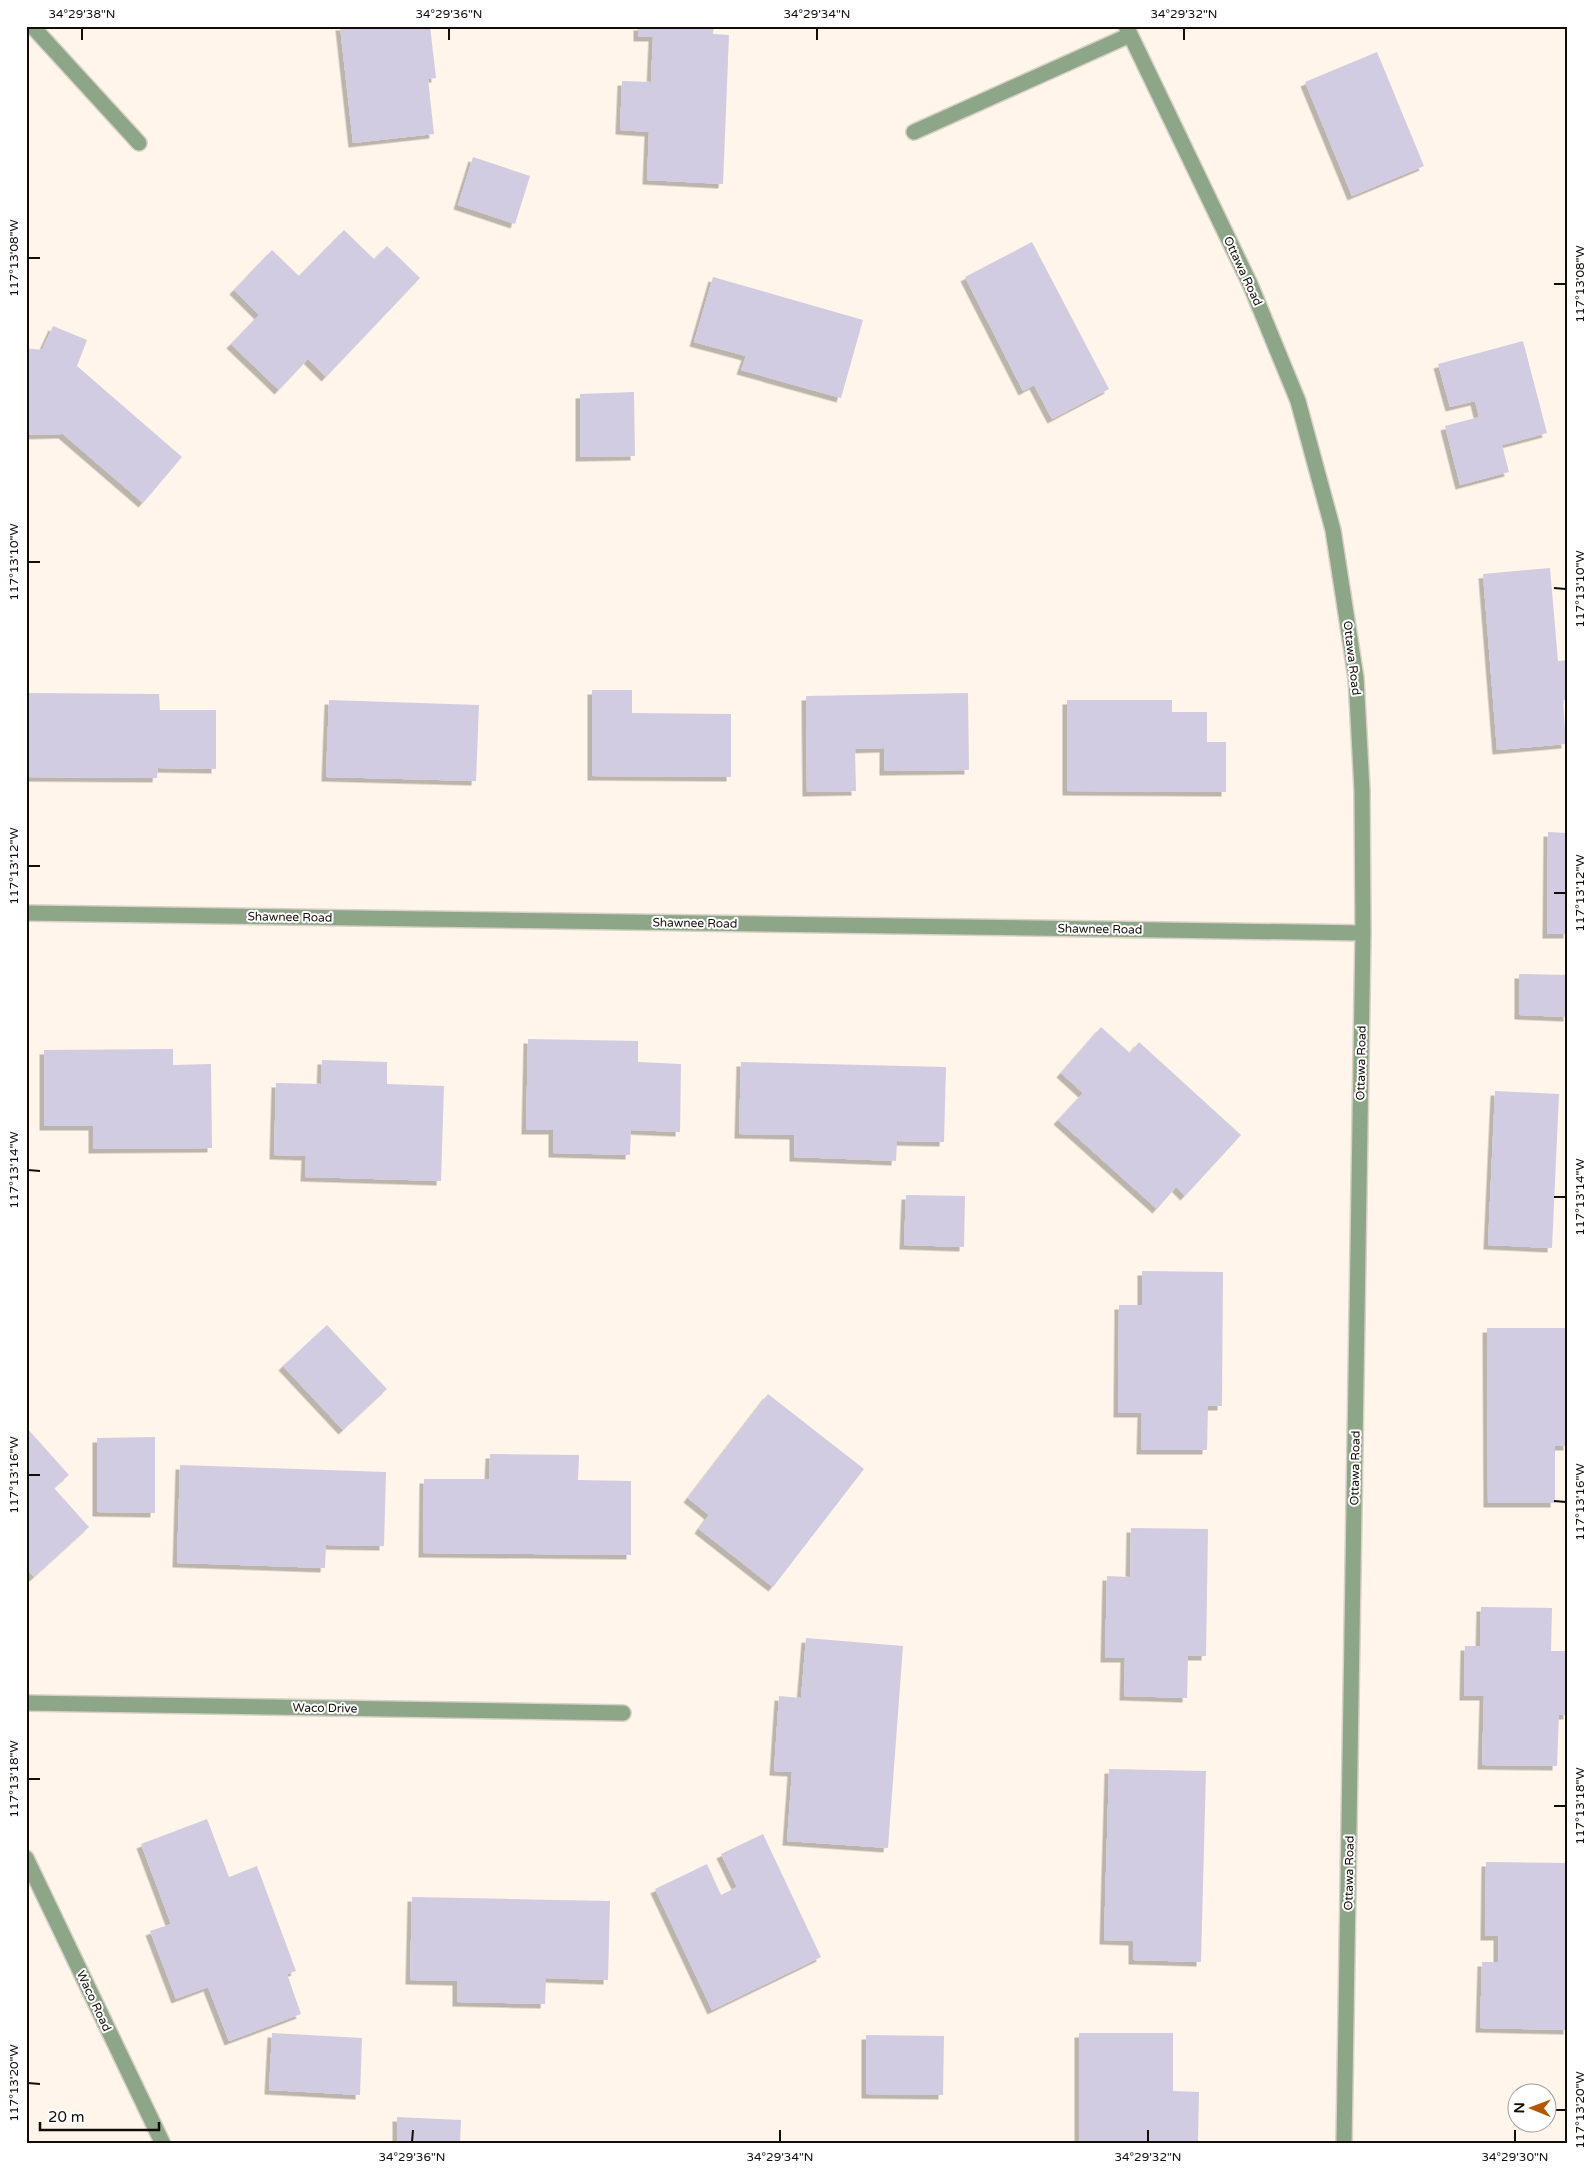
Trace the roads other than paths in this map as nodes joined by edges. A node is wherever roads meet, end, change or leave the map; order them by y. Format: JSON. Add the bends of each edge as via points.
{"nodes":[{"id":1,"x":32,"y":26,"type":"edge"},
{"id":2,"x":1128,"y":31,"type":"edge"},
{"id":3,"x":914,"y":132,"type":"dead end"},
{"id":4,"x":139,"y":143,"type":"dead end"},
{"id":5,"x":26,"y":913,"type":"edge"},
{"id":6,"x":1363,"y":933,"type":"junction"},
{"id":7,"x":26,"y":1703,"type":"edge"},
{"id":8,"x":623,"y":1713,"type":"dead end"},
{"id":9,"x":26,"y":1858,"type":"edge"},
{"id":10,"x":163,"y":2144,"type":"edge"},
{"id":11,"x":1344,"y":2144,"type":"edge"}],
"edges":[{"from":1,"to":4,"type":"street"},
{"from":2,"to":3,"type":"street"},
{"from":2,"to":6,"type":"street","name":"Ottawa Road","via":[[1250,284],[1298,401],[1333,530],[1356,678],[1362,790]]},
{"from":5,"to":6,"type":"street","name":"Shawnee Road"},
{"from":6,"to":11,"type":"street","name":"Ottawa Road"},
{"from":7,"to":8,"type":"street","name":"Waco Drive"},
{"from":9,"to":10,"type":"street","name":"Waco Road"}]}
